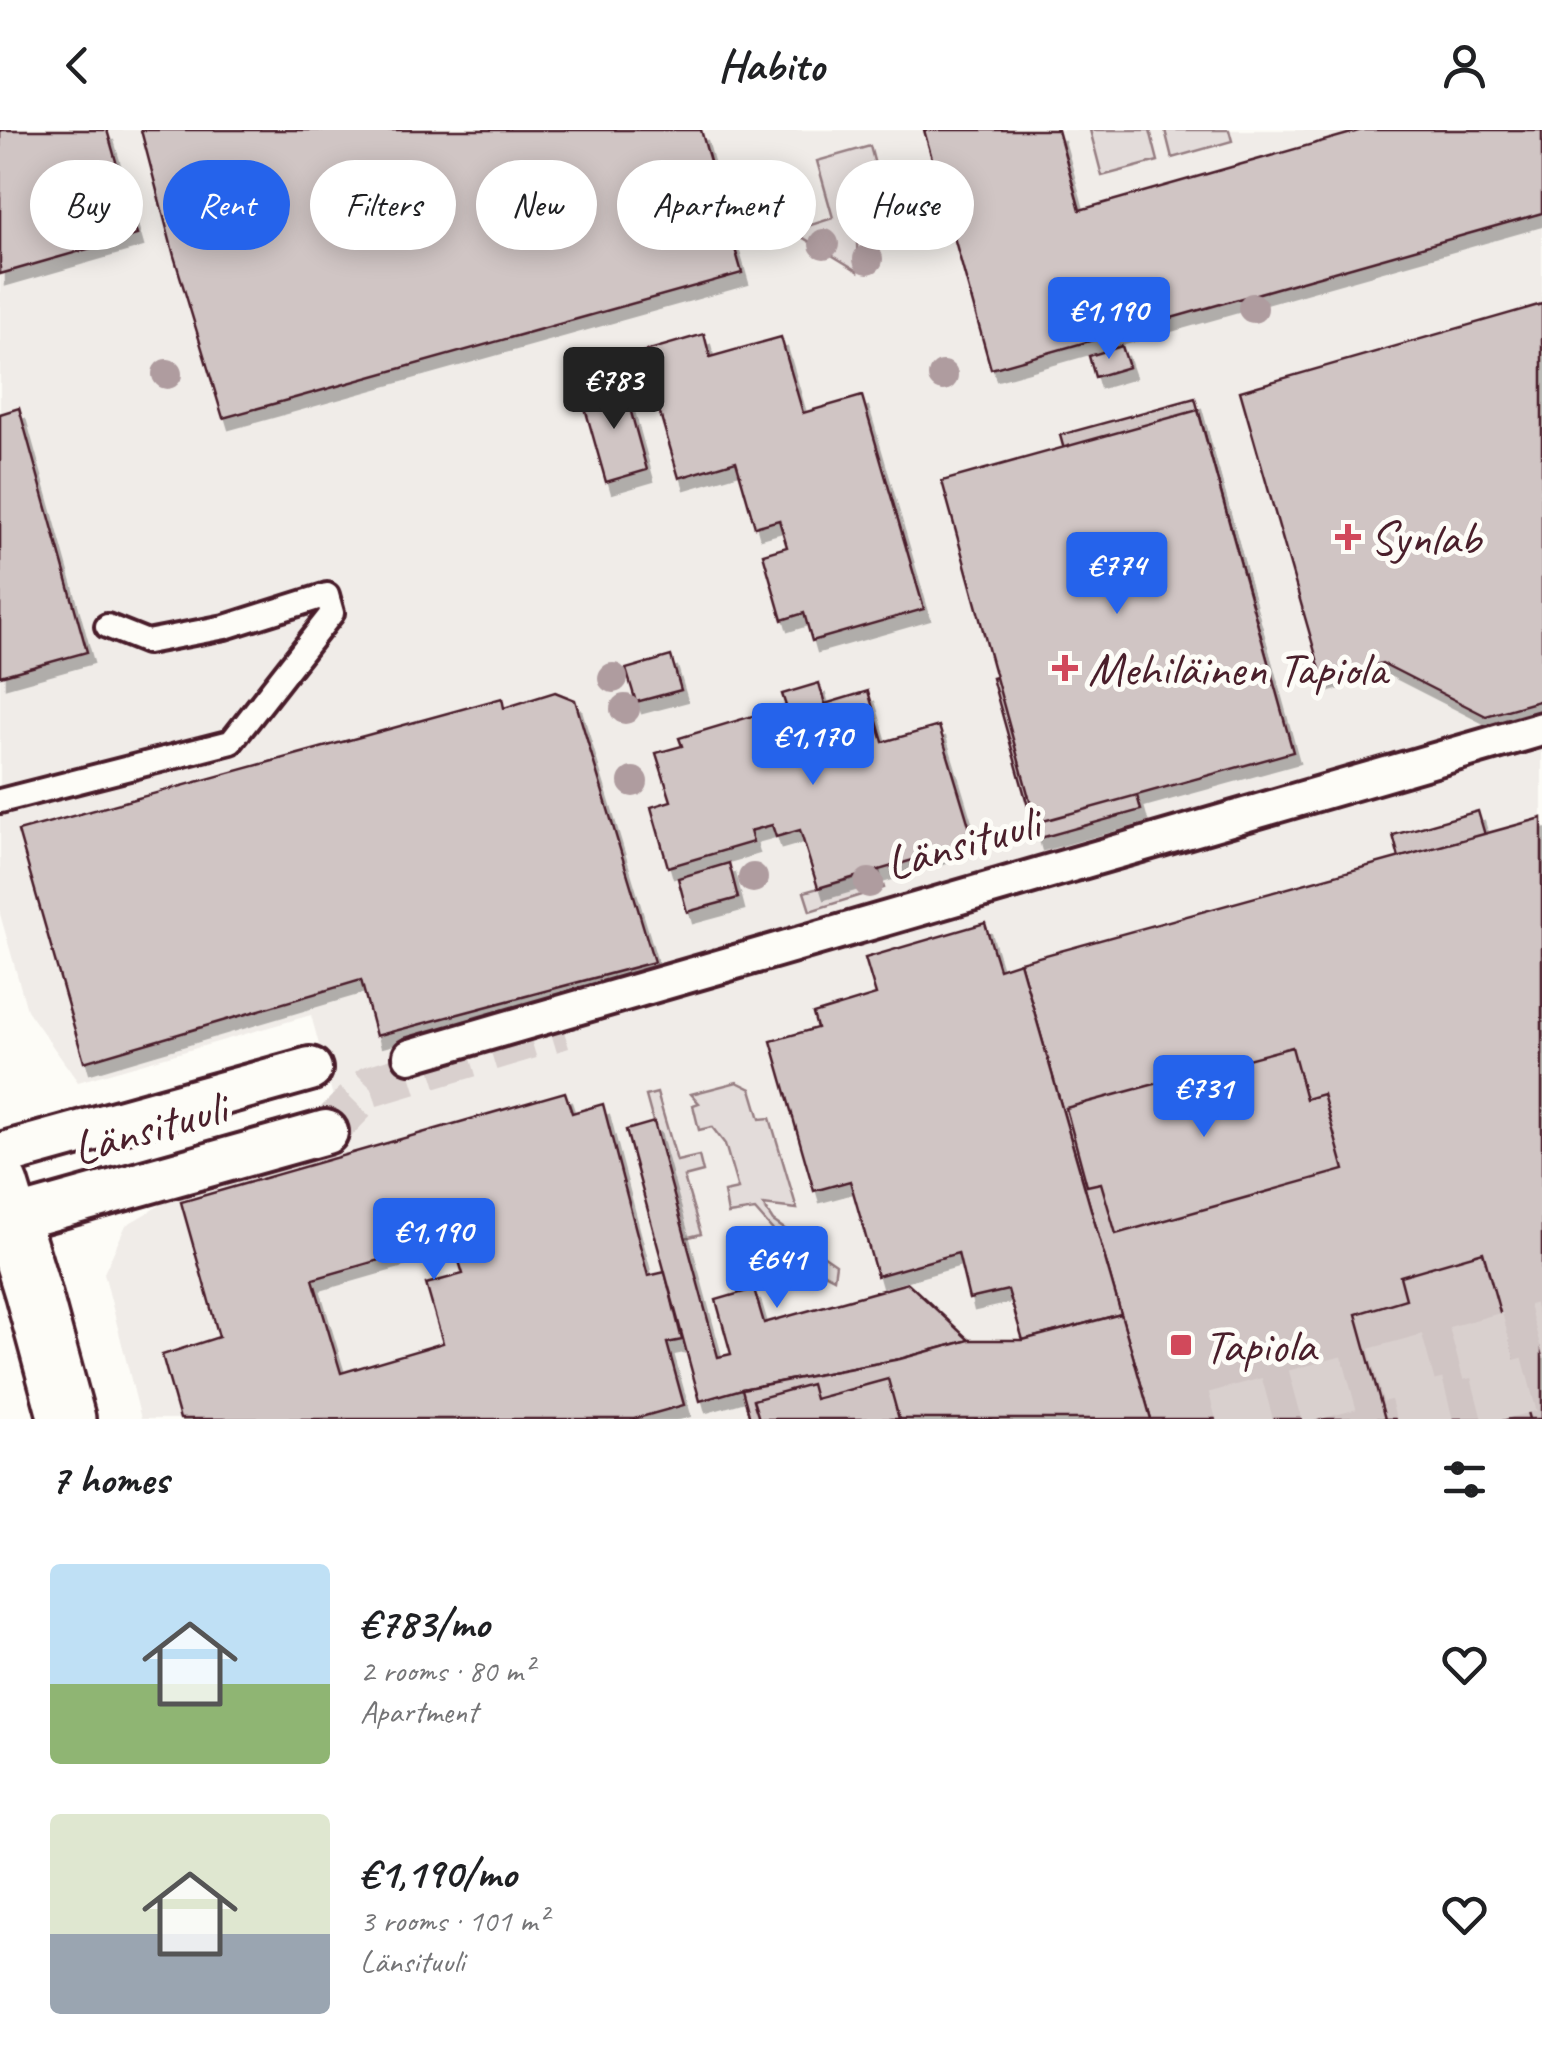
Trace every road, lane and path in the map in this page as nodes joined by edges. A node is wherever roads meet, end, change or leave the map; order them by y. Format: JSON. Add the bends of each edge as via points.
{"nodes":[{"id":1,"x":107,"y":626,"type":"dead end"},
{"id":2,"x":1542,"y":729,"type":"edge"},
{"id":3,"x":0,"y":801,"type":"edge"},
{"id":4,"x":410,"y":1056,"type":"dead end"},
{"id":5,"x":310,"y":1069,"type":"dead end"},
{"id":6,"x":326,"y":1132,"type":"tunnel mouth"},
{"id":7,"x":0,"y":1155,"type":"edge"},
{"id":8,"x":4,"y":1208,"type":"edge"},
{"id":9,"x":67,"y":1419,"type":"edge"}],
"edges":[{"from":1,"to":3,"type":"lane","via":[[147,642],[225,628],[327,596],[332,612],[231,742]]},
{"from":2,"to":4,"type":"street","name":"Länsituuli"},
{"from":5,"to":7,"type":"street","name":"Länsituuli"},
{"from":6,"to":8,"type":"street","name":"Länsituuli"},
{"from":8,"to":9,"type":"main road"}]}
